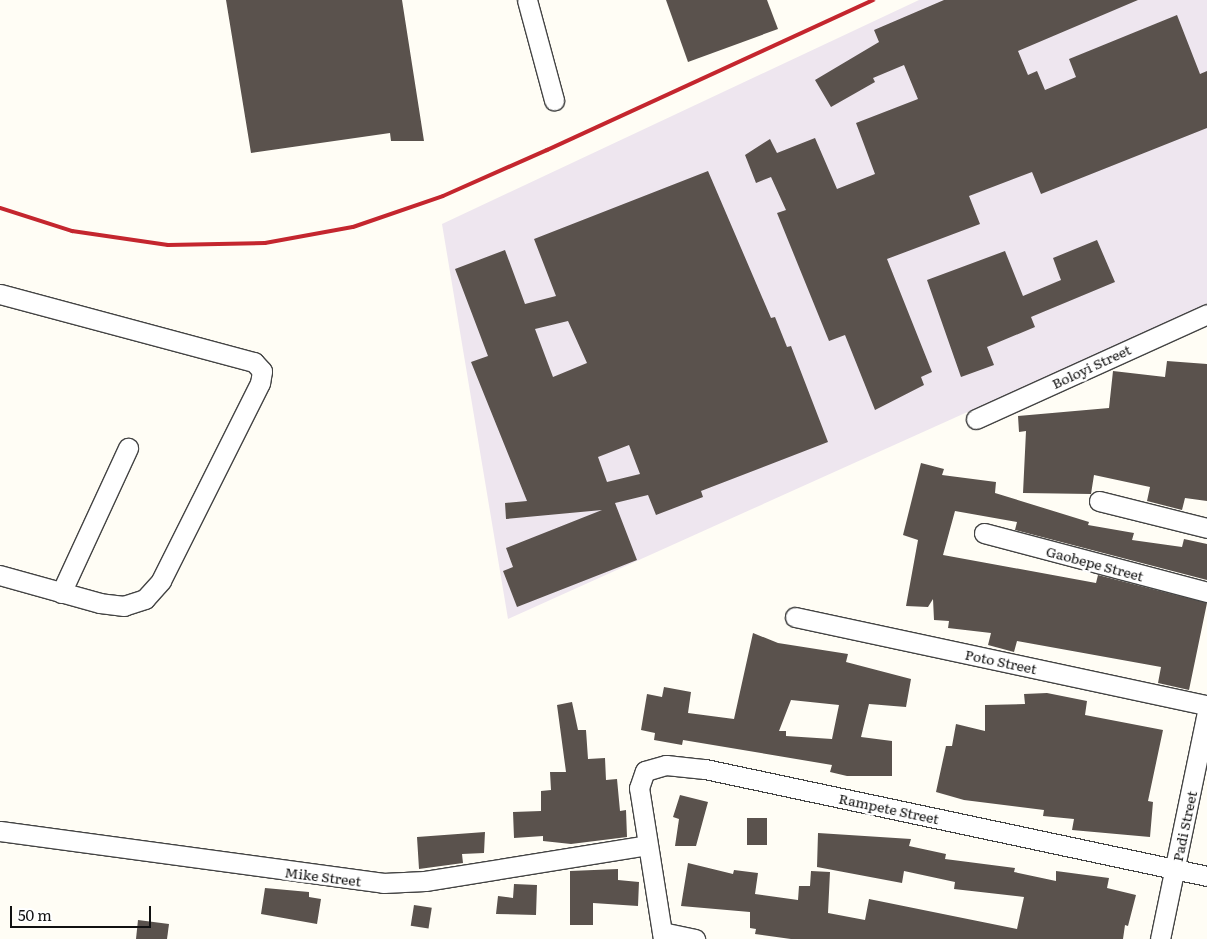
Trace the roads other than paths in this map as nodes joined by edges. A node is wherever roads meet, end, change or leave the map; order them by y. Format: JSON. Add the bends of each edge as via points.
{"nodes":[{"id":1,"x":527,"y":0,"type":"edge"},
{"id":2,"x":554,"y":100,"type":"dead end"},
{"id":3,"x":0,"y":294,"type":"edge"},
{"id":4,"x":1207,"y":314,"type":"edge"},
{"id":5,"x":976,"y":419,"type":"dead end"},
{"id":6,"x":128,"y":448,"type":"dead end"},
{"id":7,"x":1099,"y":501,"type":"dead end"},
{"id":8,"x":1207,"y":528,"type":"edge"},
{"id":9,"x":984,"y":533,"type":"dead end"},
{"id":10,"x":0,"y":575,"type":"edge"},
{"id":11,"x":1207,"y":592,"type":"edge"},
{"id":12,"x":61,"y":593,"type":"junction"},
{"id":13,"x":796,"y":617,"type":"dead end"},
{"id":14,"x":1207,"y":705,"type":"edge"},
{"id":15,"x":1207,"y":713,"type":"edge"},
{"id":16,"x":0,"y":831,"type":"edge"},
{"id":17,"x":646,"y":845,"type":"junction"},
{"id":18,"x":1175,"y":869,"type":"junction"},
{"id":19,"x":1207,"y":876,"type":"edge"},
{"id":20,"x":662,"y":936,"type":"edge"},
{"id":21,"x":694,"y":939,"type":"edge"},
{"id":22,"x":1160,"y":939,"type":"edge"}],
"edges":[{"from":1,"to":2,"type":"street"},
{"from":3,"to":12,"type":"street","via":[[254,362],[262,371],[260,383],[161,581],[144,599],[124,606]]},
{"from":4,"to":5,"type":"street","name":"Boloyi Street"},
{"from":6,"to":12,"type":"street"},
{"from":7,"to":8,"type":"street"},
{"from":9,"to":11,"type":"street","name":"Gaobepe Street"},
{"from":10,"to":12,"type":"street"},
{"from":13,"to":14,"type":"street","name":"Poto Street"},
{"from":15,"to":18,"type":"street","name":"Padi Street"},
{"from":16,"to":17,"type":"street","name":"Mike Street","via":[[383,883],[425,881]]},
{"from":17,"to":18,"type":"street","name":"Rampete Street","via":[[642,776],[666,764]]},
{"from":17,"to":20,"type":"street"},
{"from":18,"to":19,"type":"street","name":"Rampete Street"},
{"from":18,"to":22,"type":"street","name":"Padi Street"},
{"from":20,"to":21,"type":"street"}]}
